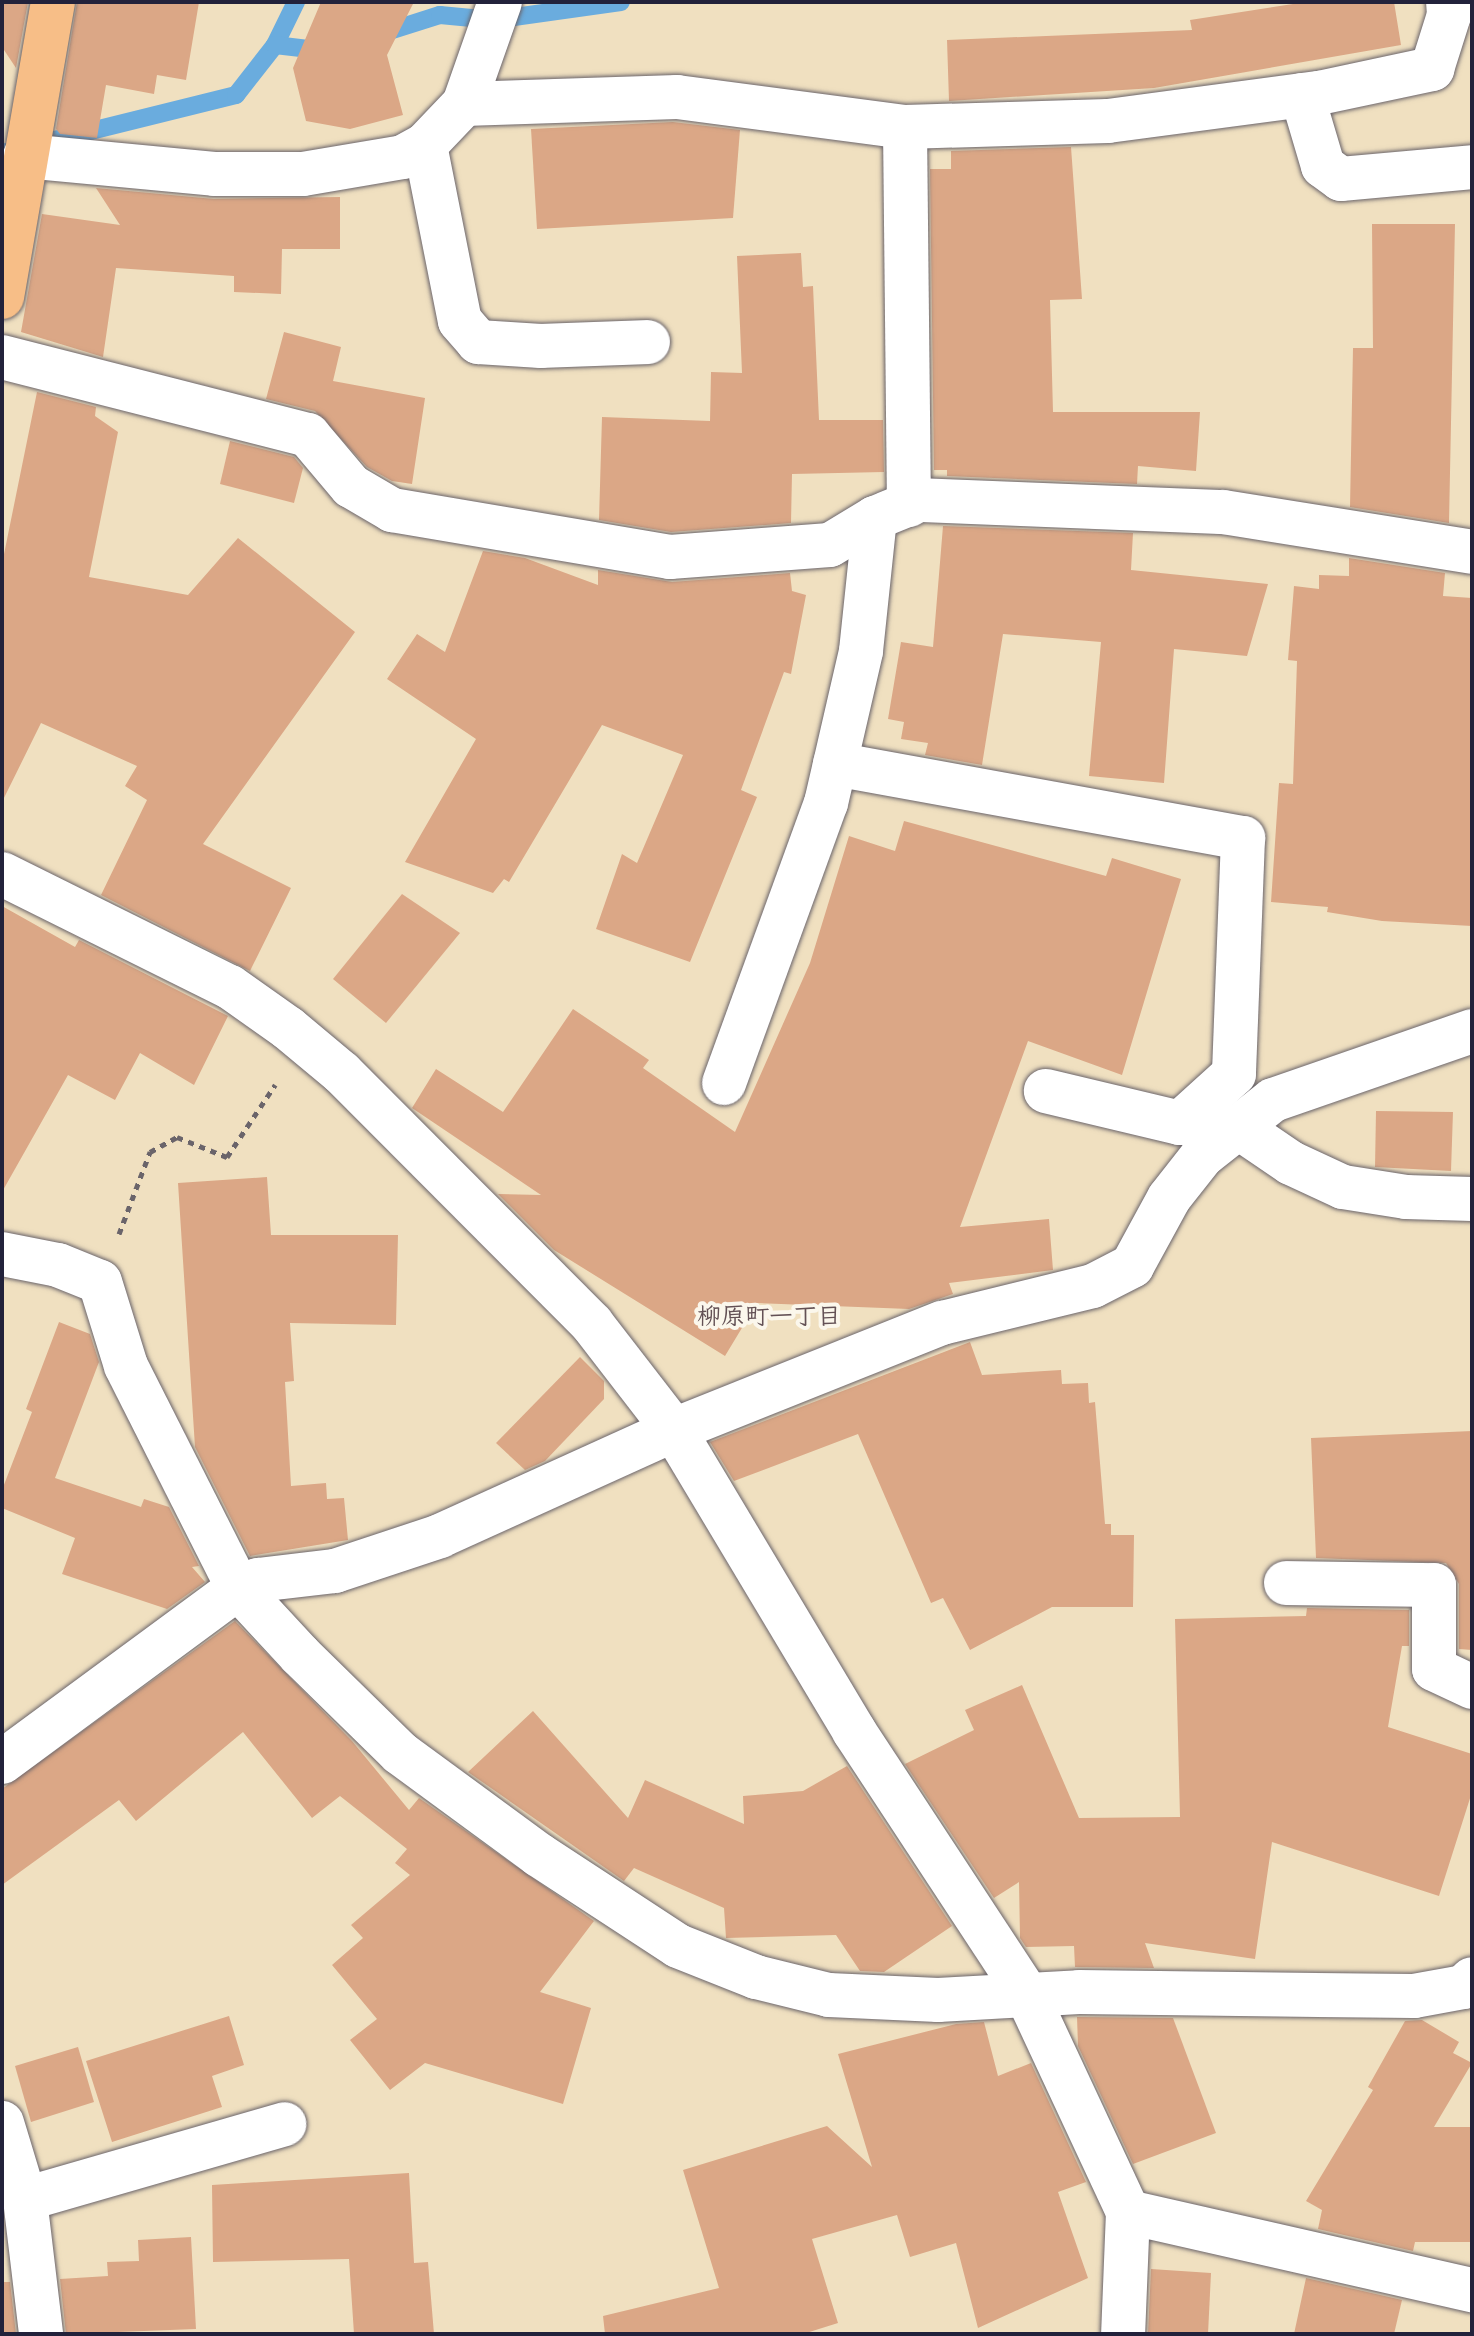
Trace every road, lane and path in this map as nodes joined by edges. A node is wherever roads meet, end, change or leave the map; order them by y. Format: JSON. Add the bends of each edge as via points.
{"nodes":[{"id":1,"x":53,"y":2,"type":"edge"},
{"id":2,"x":500,"y":2,"type":"edge"},
{"id":3,"x":1448,"y":2,"type":"edge"},
{"id":4,"x":1302,"y":95,"type":"junction"},
{"id":5,"x":464,"y":104,"type":"junction"},
{"id":6,"x":905,"y":127,"type":"junction"},
{"id":7,"x":425,"y":145,"type":"junction"},
{"id":8,"x":25,"y":156,"type":"junction"},
{"id":9,"x":1472,"y":167,"type":"edge"},
{"id":10,"x":2,"y":297,"type":"edge"},
{"id":11,"x":648,"y":342,"type":"dead end"},
{"id":12,"x":2,"y":357,"type":"edge"},
{"id":13,"x":892,"y":511,"type":"junction"},
{"id":14,"x":1472,"y":552,"type":"edge"},
{"id":15,"x":835,"y":764,"type":"junction"},
{"id":16,"x":2,"y":874,"type":"edge"},
{"id":17,"x":1472,"y":1031,"type":"edge"},
{"id":18,"x":304,"y":1041,"type":"junction"},
{"id":19,"x":1234,"y":1074,"type":"junction"},
{"id":20,"x":724,"y":1083,"type":"dead end"},
{"id":21,"x":1046,"y":1091,"type":"dead end"},
{"id":22,"x":1251,"y":1117,"type":"junction"},
{"id":23,"x":1472,"y":1199,"type":"edge"},
{"id":24,"x":2,"y":1254,"type":"edge"},
{"id":25,"x":100,"y":1282,"type":"junction"},
{"id":26,"x":674,"y":1430,"type":"junction"},
{"id":27,"x":1286,"y":1583,"type":"dead end"},
{"id":28,"x":238,"y":1588,"type":"junction"},
{"id":29,"x":1472,"y":1687,"type":"edge"},
{"id":30,"x":2,"y":1762,"type":"edge"},
{"id":31,"x":1472,"y":1979,"type":"edge"},
{"id":32,"x":1026,"y":1993,"type":"junction"},
{"id":33,"x":2,"y":2123,"type":"edge"},
{"id":34,"x":284,"y":2124,"type":"dead end"},
{"id":35,"x":25,"y":2199,"type":"junction"},
{"id":36,"x":1128,"y":2212,"type":"junction"},
{"id":37,"x":1472,"y":2290,"type":"edge"},
{"id":38,"x":41,"y":2334,"type":"edge"},
{"id":39,"x":1123,"y":2334,"type":"edge"}],
"edges":[{"from":1,"to":8,"type":"main road"},
{"from":2,"to":5,"type":"street"},
{"from":3,"to":4,"type":"street","via":[[1432,69]]},
{"from":4,"to":6,"type":"street","via":[[1108,121]]},
{"from":4,"to":9,"type":"street","via":[[1323,166],[1341,179]]},
{"from":5,"to":6,"type":"street","via":[[677,97]]},
{"from":5,"to":7,"type":"street"},
{"from":6,"to":13,"type":"street"},
{"from":7,"to":8,"type":"street","via":[[403,157],[303,174],[214,174]]},
{"from":7,"to":11,"type":"street","via":[[460,321],[478,342]]},
{"from":8,"to":10,"type":"main road"},
{"from":12,"to":13,"type":"street","via":[[308,435],[351,486],[374,501],[438,518],[670,557],[830,545]]},
{"from":13,"to":14,"type":"street","via":[[919,500],[1223,512]]},
{"from":13,"to":15,"type":"street"},
{"from":15,"to":19,"type":"street","via":[[1243,838]]},
{"from":15,"to":20,"type":"street","via":[[826,803]]},
{"from":16,"to":18,"type":"street","via":[[230,987]]},
{"from":17,"to":22,"type":"street"},
{"from":18,"to":25,"type":"path","via":[[227,1157],[177,1137],[150,1152]]},
{"from":18,"to":26,"type":"street","via":[[592,1324]]},
{"from":19,"to":21,"type":"street","via":[[1180,1123]]},
{"from":19,"to":22,"type":"street"},
{"from":22,"to":23,"type":"street","via":[[1291,1163],[1343,1187],[1406,1197]]},
{"from":22,"to":26,"type":"street","via":[[1202,1156],[1169,1198],[1132,1266],[1093,1286],[942,1323]]},
{"from":24,"to":25,"type":"street","via":[[58,1265]]},
{"from":25,"to":28,"type":"street","via":[[126,1366]]},
{"from":26,"to":28,"type":"street","via":[[440,1536],[335,1571],[258,1580]]},
{"from":26,"to":32,"type":"street","via":[[854,1731]]},
{"from":27,"to":29,"type":"street","via":[[1434,1585],[1434,1669]]},
{"from":28,"to":30,"type":"street"},
{"from":28,"to":32,"type":"street","via":[[400,1753],[539,1855],[678,1946],[756,1977],[829,1995],[938,2000]]},
{"from":31,"to":32,"type":"street","via":[[1464,1987],[1414,1996]]},
{"from":32,"to":36,"type":"street"},
{"from":33,"to":35,"type":"street"},
{"from":34,"to":35,"type":"street"},
{"from":35,"to":38,"type":"street"},
{"from":36,"to":37,"type":"street"},
{"from":36,"to":39,"type":"street"}]}
